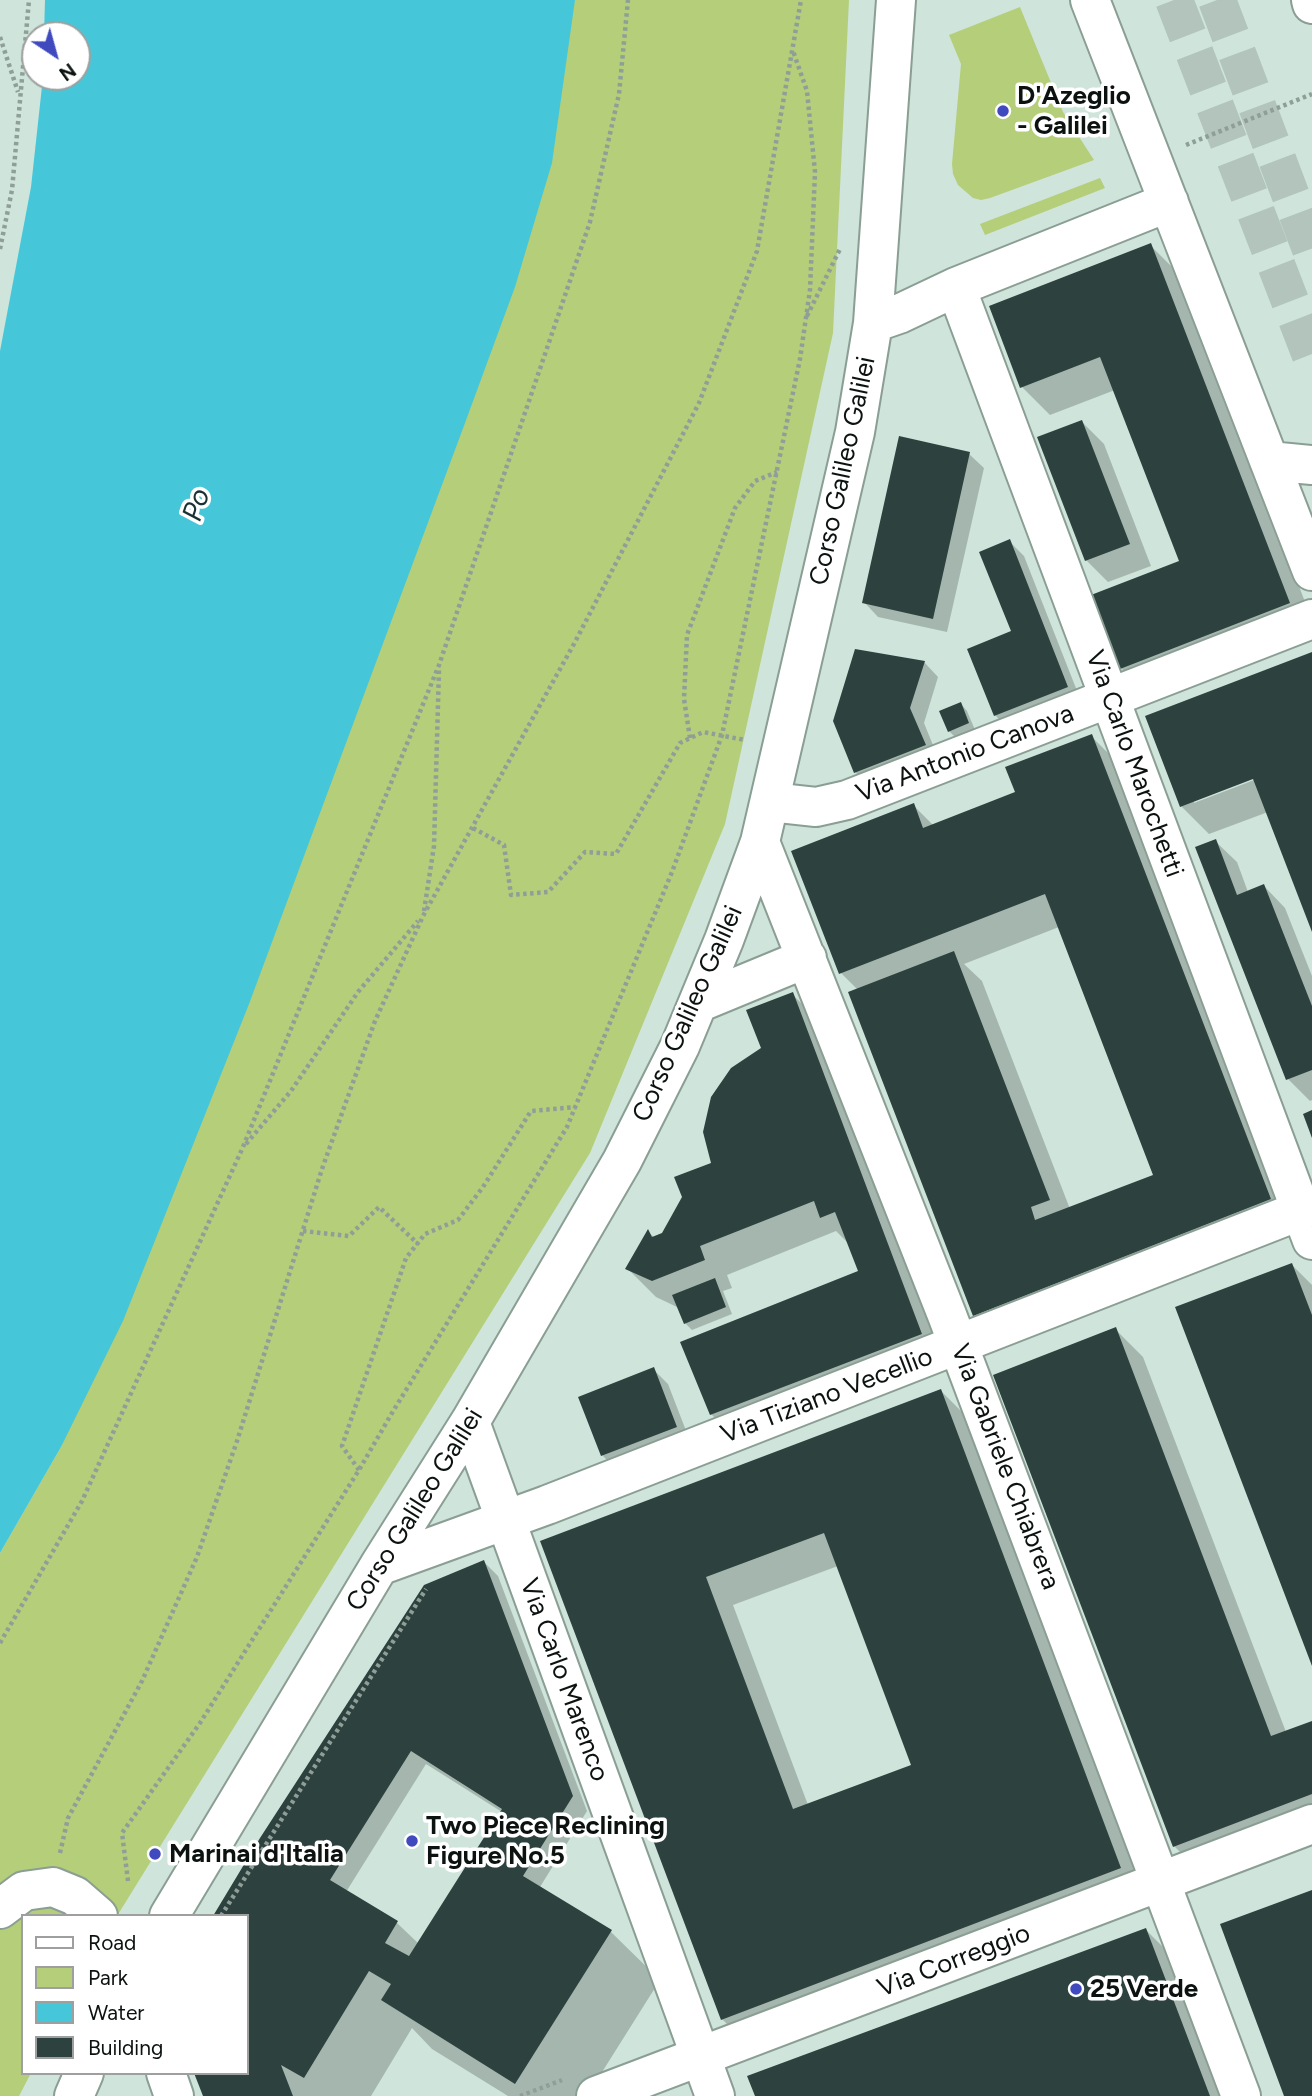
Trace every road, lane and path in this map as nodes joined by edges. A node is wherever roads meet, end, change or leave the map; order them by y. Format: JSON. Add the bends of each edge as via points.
{"nodes":[{"id":1,"x":29,"y":0,"type":"edge"},
{"id":2,"x":628,"y":0,"type":"edge"},
{"id":3,"x":801,"y":0,"type":"edge"},
{"id":4,"x":896,"y":0,"type":"edge"},
{"id":5,"x":1090,"y":0,"type":"edge"},
{"id":6,"x":0,"y":37,"type":"edge"},
{"id":7,"x":792,"y":48,"type":"junction"},
{"id":8,"x":1312,"y":94,"type":"edge"},
{"id":9,"x":19,"y":96,"type":"junction"},
{"id":10,"x":1152,"y":157,"type":"junction"},
{"id":11,"x":1168,"y":202,"type":"junction"},
{"id":12,"x":0,"y":250,"type":"edge"},
{"id":13,"x":956,"y":287,"type":"junction"},
{"id":14,"x":873,"y":323,"type":"junction"},
{"id":15,"x":1269,"y":461,"type":"junction"},
{"id":16,"x":1312,"y":466,"type":"edge"},
{"id":17,"x":777,"y":472,"type":"junction"},
{"id":18,"x":1312,"y":571,"type":"edge"},
{"id":19,"x":1312,"y":619,"type":"edge"},
{"id":20,"x":439,"y":665,"type":"junction"},
{"id":21,"x":1110,"y":698,"type":"junction"},
{"id":22,"x":722,"y":736,"type":"junction"},
{"id":23,"x":690,"y":738,"type":"junction"},
{"id":24,"x":783,"y":747,"type":"junction"},
{"id":25,"x":770,"y":802,"type":"junction"},
{"id":26,"x":473,"y":828,"type":"junction"},
{"id":27,"x":760,"y":842,"type":"junction"},
{"id":28,"x":423,"y":916,"type":"junction"},
{"id":29,"x":807,"y":958,"type":"junction"},
{"id":30,"x":698,"y":1003,"type":"junction"},
{"id":31,"x":576,"y":1107,"type":"junction"},
{"id":32,"x":243,"y":1147,"type":"junction"},
{"id":33,"x":1308,"y":1219,"type":"edge"},
{"id":34,"x":303,"y":1231,"type":"junction"},
{"id":35,"x":418,"y":1244,"type":"junction"},
{"id":36,"x":959,"y":1345,"type":"junction"},
{"id":37,"x":470,"y":1422,"type":"junction"},
{"id":38,"x":359,"y":1470,"type":"junction"},
{"id":39,"x":506,"y":1521,"type":"junction"},
{"id":40,"x":379,"y":1566,"type":"junction"},
{"id":41,"x":438,"y":1583,"type":"dead end"},
{"id":42,"x":0,"y":1643,"type":"edge"},
{"id":43,"x":1312,"y":1824,"type":"edge"},
{"id":44,"x":128,"y":1881,"type":"dead end"},
{"id":45,"x":1161,"y":1881,"type":"junction"},
{"id":46,"x":54,"y":1887,"type":"junction"},
{"id":47,"x":0,"y":1909,"type":"edge"},
{"id":48,"x":96,"y":1914,"type":"edge"},
{"id":49,"x":171,"y":1914,"type":"edge"},
{"id":50,"x":222,"y":1914,"type":"edge"},
{"id":51,"x":701,"y":2057,"type":"junction"},
{"id":52,"x":83,"y":2075,"type":"edge"},
{"id":53,"x":167,"y":2075,"type":"edge"},
{"id":54,"x":583,"y":2086,"type":"edge"},
{"id":55,"x":74,"y":2096,"type":"edge"},
{"id":56,"x":174,"y":2096,"type":"edge"},
{"id":57,"x":520,"y":2096,"type":"edge"},
{"id":58,"x":715,"y":2096,"type":"edge"},
{"id":59,"x":1241,"y":2096,"type":"edge"}],
"edges":[{"from":1,"to":9,"type":"path"},
{"from":2,"to":20,"type":"path","via":[[619,94],[590,222]]},
{"from":3,"to":7,"type":"path"},
{"from":4,"to":14,"type":"street","name":"Corso Galileo Galilei"},
{"from":5,"to":10,"type":"street"},
{"from":6,"to":9,"type":"path"},
{"from":7,"to":17,"type":"path","via":[[807,91],[815,172],[810,290]]},
{"from":7,"to":26,"type":"path","via":[[757,251],[699,403]]},
{"from":8,"to":10,"type":"path"},
{"from":9,"to":12,"type":"path","via":[[12,190]]},
{"from":10,"to":11,"type":"street"},
{"from":11,"to":13,"type":"street"},
{"from":11,"to":15,"type":"street"},
{"from":13,"to":14,"type":"street"},
{"from":13,"to":21,"type":"street","name":"Via Carlo Marochetti"},
{"from":14,"to":24,"type":"street","name":"Corso Galileo Galilei","via":[[855,432]]},
{"from":15,"to":16,"type":"street"},
{"from":15,"to":18,"type":"street"},
{"from":17,"to":22,"type":"path"},
{"from":17,"to":23,"type":"path","via":[[755,481],[735,508],[688,635],[684,699]]},
{"from":19,"to":21,"type":"street","name":"Via Antonio Canova"},
{"from":20,"to":28,"type":"path","via":[[434,846]]},
{"from":20,"to":32,"type":"path"},
{"from":21,"to":25,"type":"street","name":"Via Antonio Canova","via":[[847,800],[816,807]]},
{"from":21,"to":33,"type":"street","name":"Via Carlo Marochetti"},
{"from":22,"to":23,"type":"path","via":[[703,732]]},
{"from":22,"to":24,"type":"path"},
{"from":22,"to":31,"type":"path"},
{"from":23,"to":26,"type":"path","via":[[680,743],[616,855],[585,852],[548,892],[511,895],[504,845]]},
{"from":24,"to":25,"type":"street","name":"Corso Galileo Galilei"},
{"from":25,"to":27,"type":"street","name":"Corso Galileo Galilei"},
{"from":26,"to":28,"type":"path"},
{"from":27,"to":29,"type":"street","name":"Via Gabriele Chiabrera"},
{"from":27,"to":30,"type":"street","name":"Corso Galileo Galilei"},
{"from":28,"to":32,"type":"path","via":[[358,992],[291,1091]]},
{"from":28,"to":34,"type":"path","via":[[375,1021]]},
{"from":29,"to":30,"type":"street"},
{"from":29,"to":36,"type":"street","name":"Via Gabriele Chiabrera"},
{"from":30,"to":37,"type":"street","name":"Corso Galileo Galilei","via":[[622,1161]]},
{"from":31,"to":35,"type":"path","via":[[531,1111],[457,1220],[425,1234]]},
{"from":31,"to":38,"type":"path"},
{"from":32,"to":42,"type":"path","via":[[82,1502]]},
{"from":33,"to":36,"type":"street","name":"Via Tiziano Vecellio"},
{"from":34,"to":35,"type":"path","via":[[349,1236],[379,1207]]},
{"from":34,"to":46,"type":"path","via":[[197,1557],[142,1681],[68,1818]]},
{"from":35,"to":38,"type":"path","via":[[406,1258],[342,1446]]},
{"from":36,"to":39,"type":"street","name":"Via Tiziano Vecellio"},
{"from":36,"to":45,"type":"street","name":"Via Gabriele Chiabrera"},
{"from":37,"to":39,"type":"street","name":"Via Carlo Marenco"},
{"from":37,"to":40,"type":"street","name":"Corso Galileo Galilei"},
{"from":38,"to":44,"type":"path","via":[[201,1723],[122,1832]]},
{"from":39,"to":40,"type":"street","name":"Via Tiziano Vecellio"},
{"from":39,"to":51,"type":"street","name":"Via Carlo Marenco"},
{"from":40,"to":49,"type":"street","name":"Corso Galileo Galilei"},
{"from":41,"to":50,"type":"path","via":[[426,1588]]},
{"from":43,"to":45,"type":"street","name":"Via Correggio"},
{"from":45,"to":51,"type":"street","name":"Via Correggio"},
{"from":45,"to":59,"type":"street","name":"Via Gabriele Chiabrera"},
{"from":46,"to":47,"type":"street","via":[[24,1891]]},
{"from":46,"to":48,"type":"street","via":[[75,1896]]},
{"from":51,"to":54,"type":"street","name":"Via Correggio"},
{"from":51,"to":58,"type":"street","name":"Via Carlo Marenco"},
{"from":52,"to":55,"type":"street"},
{"from":53,"to":56,"type":"street"},
{"from":54,"to":57,"type":"path"}]}
